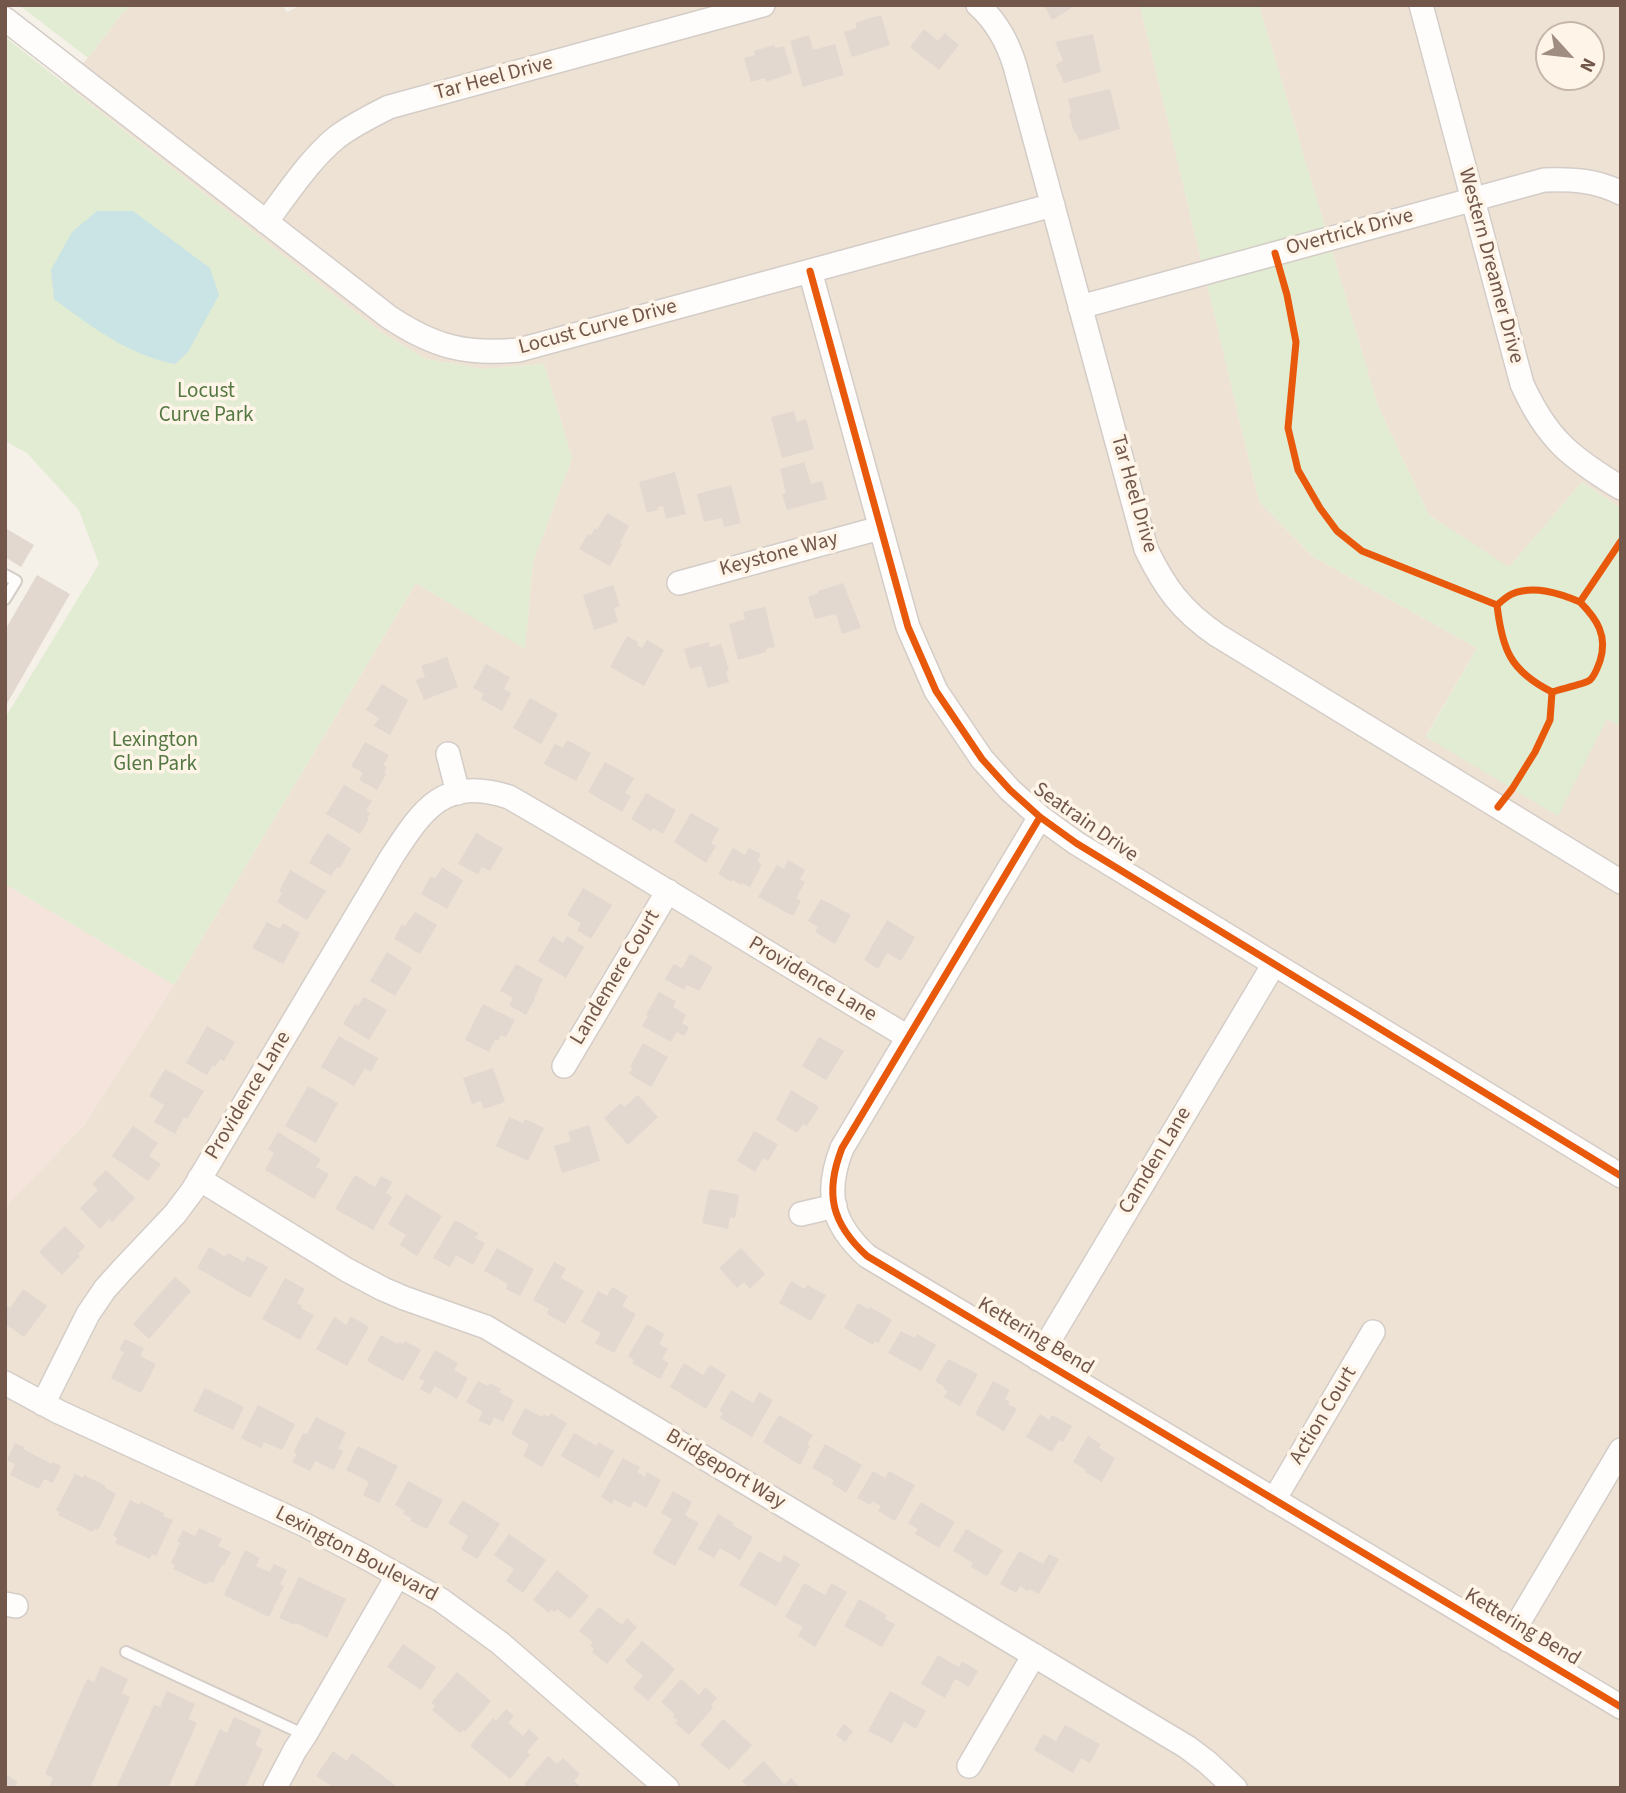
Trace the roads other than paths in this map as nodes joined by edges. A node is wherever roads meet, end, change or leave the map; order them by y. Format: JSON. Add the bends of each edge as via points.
{"nodes":[{"id":1,"x":762,"y":5,"type":"edge"},
{"id":2,"x":978,"y":5,"type":"edge"},
{"id":3,"x":1420,"y":5,"type":"edge"},
{"id":4,"x":713,"y":12,"type":"edge"},
{"id":5,"x":5,"y":19,"type":"edge"},
{"id":6,"x":1621,"y":193,"type":"edge"},
{"id":7,"x":1472,"y":200,"type":"junction"},
{"id":8,"x":1044,"y":207,"type":"junction"},
{"id":9,"x":266,"y":222,"type":"junction"},
{"id":10,"x":810,"y":271,"type":"junction"},
{"id":11,"x":1080,"y":307,"type":"junction"},
{"id":12,"x":1621,"y":488,"type":"edge"},
{"id":13,"x":880,"y":528,"type":"junction"},
{"id":14,"x":5,"y":575,"type":"edge"},
{"id":15,"x":679,"y":583,"type":"dead end"},
{"id":16,"x":5,"y":599,"type":"edge"},
{"id":17,"x":448,"y":754,"type":"dead end"},
{"id":18,"x":458,"y":793,"type":"junction"},
{"id":19,"x":1040,"y":817,"type":"junction"},
{"id":20,"x":1621,"y":882,"type":"edge"},
{"id":21,"x":668,"y":891,"type":"junction"},
{"id":22,"x":1274,"y":964,"type":"junction"},
{"id":23,"x":908,"y":1037,"type":"junction"},
{"id":24,"x":564,"y":1066,"type":"dead end"},
{"id":25,"x":1621,"y":1175,"type":"edge"},
{"id":26,"x":199,"y":1179,"type":"junction"},
{"id":27,"x":835,"y":1206,"type":"junction"},
{"id":28,"x":801,"y":1214,"type":"dead end"},
{"id":29,"x":1373,"y":1332,"type":"dead end"},
{"id":30,"x":1038,"y":1359,"type":"junction"},
{"id":31,"x":5,"y":1383,"type":"edge"},
{"id":32,"x":43,"y":1404,"type":"junction"},
{"id":33,"x":1621,"y":1450,"type":"edge"},
{"id":34,"x":1274,"y":1500,"type":"junction"},
{"id":35,"x":398,"y":1574,"type":"junction"},
{"id":36,"x":1508,"y":1640,"type":"junction"},
{"id":37,"x":126,"y":1652,"type":"dead end"},
{"id":38,"x":1034,"y":1655,"type":"junction"},
{"id":39,"x":1621,"y":1707,"type":"edge"},
{"id":40,"x":305,"y":1735,"type":"junction"},
{"id":41,"x":969,"y":1766,"type":"dead end"},
{"id":42,"x":275,"y":1788,"type":"edge"},
{"id":43,"x":667,"y":1788,"type":"edge"},
{"id":44,"x":1235,"y":1788,"type":"edge"}],
"edges":[{"from":1,"to":4,"type":"street","name":"Tar Heel Drive"},
{"from":2,"to":8,"type":"street","name":"Tar Heel Drive","via":[[1011,53]]},
{"from":3,"to":7,"type":"street","name":"Western Dreamer Drive"},
{"from":4,"to":9,"type":"street","name":"Tar Heel Drive","via":[[389,107],[365,118],[316,157]]},
{"from":5,"to":9,"type":"street","name":"Locust Curve Drive"},
{"from":6,"to":7,"type":"street","name":"Overtrick Drive","via":[[1591,182],[1544,180]]},
{"from":7,"to":11,"type":"street","name":"Overtrick Drive"},
{"from":7,"to":12,"type":"street","name":"Western Dreamer Drive","via":[[1522,384],[1534,409],[1568,452]]},
{"from":8,"to":10,"type":"street","name":"Locust Curve Drive"},
{"from":8,"to":11,"type":"street","name":"Tar Heel Drive"},
{"from":9,"to":10,"type":"street","name":"Locust Curve Drive","via":[[389,317],[437,343],[464,350],[519,350]]},
{"from":10,"to":13,"type":"street","name":"Seatrain Drive"},
{"from":11,"to":20,"type":"street","name":"Tar Heel Drive","via":[[1146,549],[1177,601],[1217,635]]},
{"from":13,"to":15,"type":"street","name":"Keystone Way"},
{"from":13,"to":19,"type":"street","name":"Seatrain Drive","via":[[908,627],[936,691],[982,759]]},
{"from":14,"to":16,"type":"lane","via":[[16,581]]},
{"from":17,"to":18,"type":"street"},
{"from":18,"to":21,"type":"street","name":"Providence Lane","via":[[482,790],[509,797]]},
{"from":18,"to":26,"type":"street","name":"Providence Lane","via":[[441,798],[415,821]]},
{"from":19,"to":22,"type":"street","name":"Seatrain Drive"},
{"from":19,"to":23,"type":"street","name":"Kettering Bend"},
{"from":21,"to":23,"type":"street","name":"Providence Lane"},
{"from":21,"to":24,"type":"street","name":"Landemere Court"},
{"from":22,"to":25,"type":"street","name":"Seatrain Drive"},
{"from":22,"to":30,"type":"street","name":"Camden Lane"},
{"from":23,"to":27,"type":"street","name":"Kettering Bend","via":[[842,1149],[832,1185]]},
{"from":26,"to":32,"type":"street","name":"Providence Lane","via":[[175,1214],[105,1289]]},
{"from":26,"to":38,"type":"street","name":"Bridgeport Way","via":[[383,1289],[486,1327]]},
{"from":27,"to":28,"type":"street"},
{"from":27,"to":30,"type":"street","name":"Kettering Bend","via":[[851,1241],[867,1256]]},
{"from":29,"to":34,"type":"street","name":"Action Court"},
{"from":30,"to":34,"type":"street","name":"Kettering Bend"},
{"from":31,"to":32,"type":"street","name":"Lexington Boulevard"},
{"from":32,"to":35,"type":"street","name":"Lexington Boulevard","via":[[305,1525]]},
{"from":33,"to":36,"type":"street"},
{"from":34,"to":36,"type":"street","name":"Kettering Bend"},
{"from":35,"to":40,"type":"street"},
{"from":35,"to":43,"type":"street","name":"Lexington Boulevard","via":[[500,1643]]},
{"from":36,"to":39,"type":"street","name":"Kettering Bend"},
{"from":37,"to":40,"type":"lane"},
{"from":38,"to":41,"type":"street"},
{"from":38,"to":44,"type":"street","name":"Bridgeport Way","via":[[1187,1747]]},
{"from":40,"to":42,"type":"street"}]}
